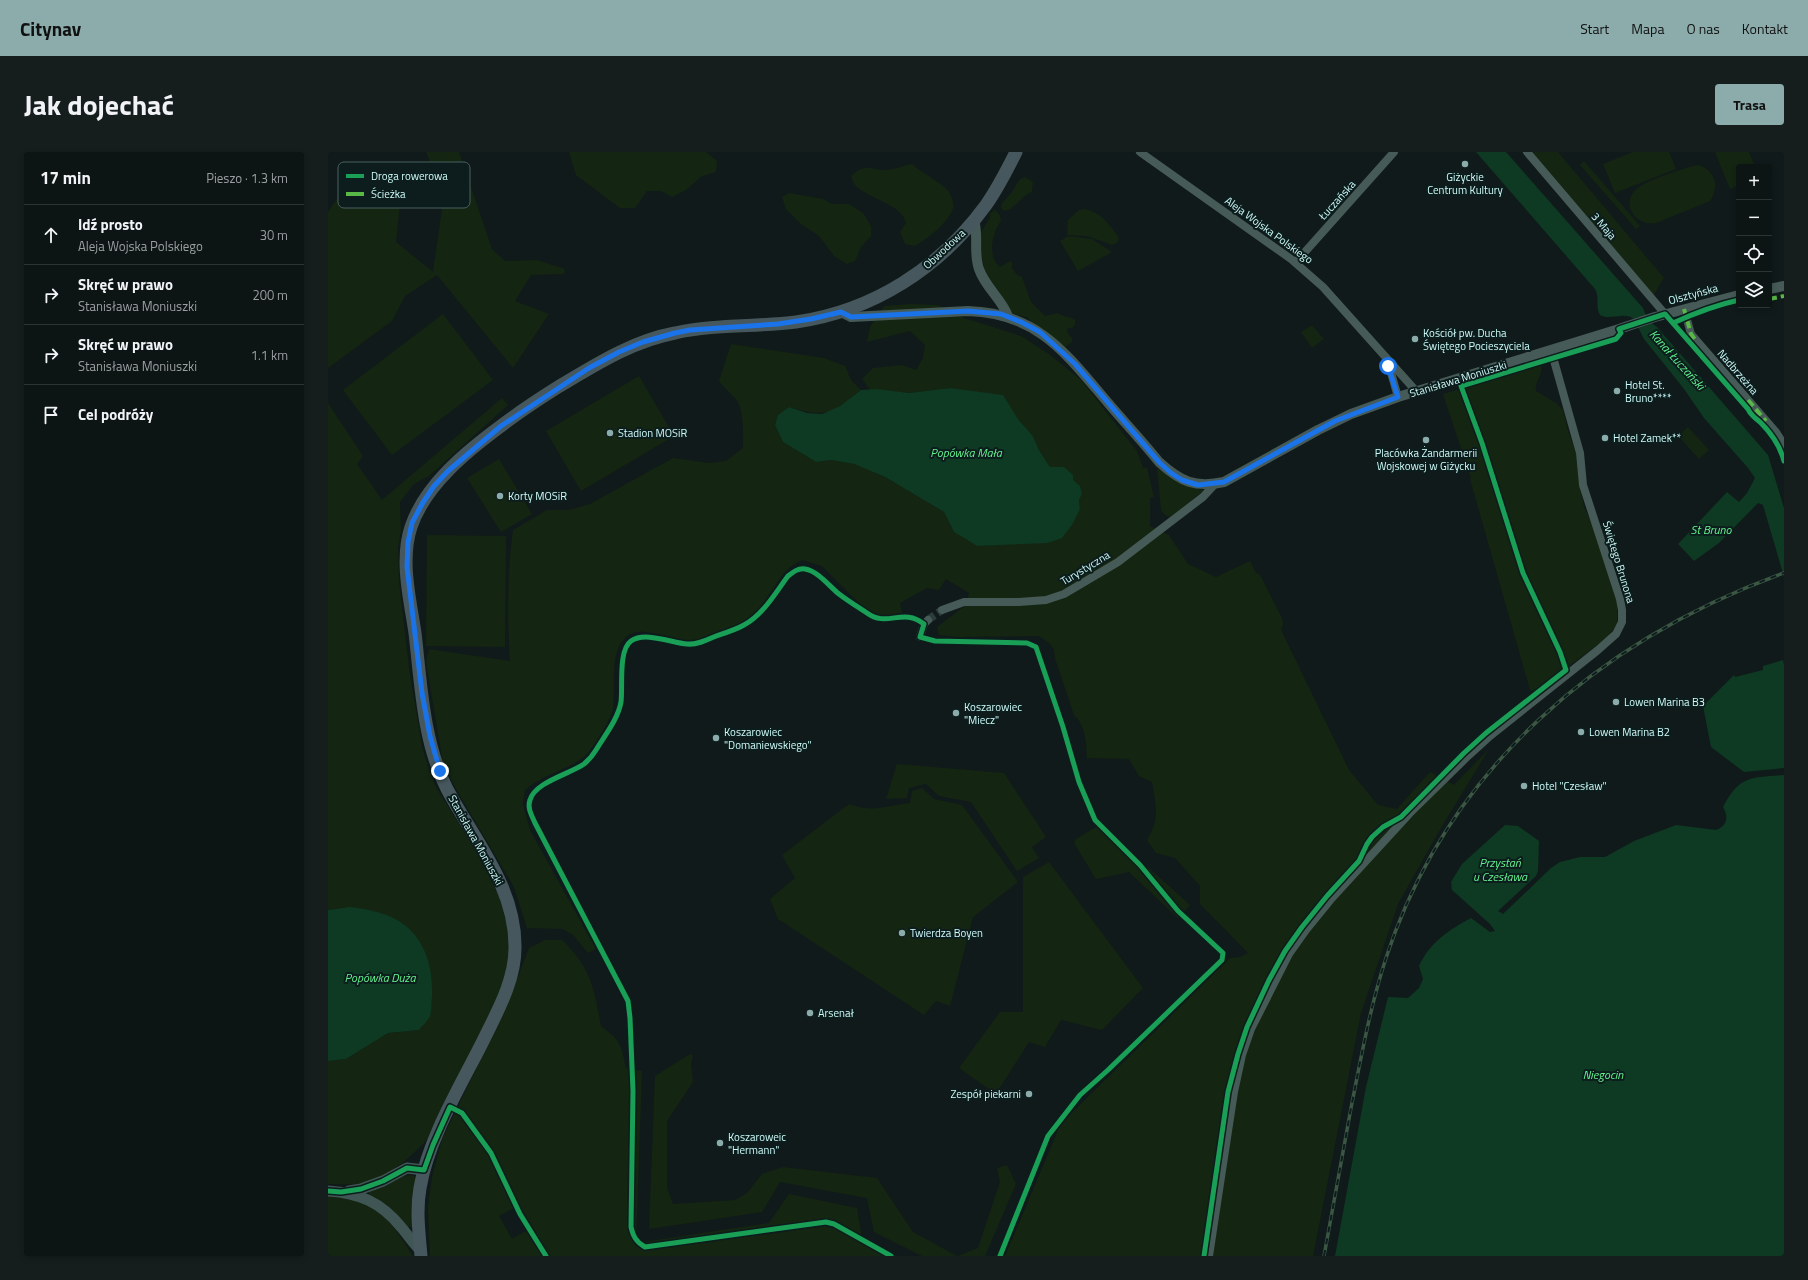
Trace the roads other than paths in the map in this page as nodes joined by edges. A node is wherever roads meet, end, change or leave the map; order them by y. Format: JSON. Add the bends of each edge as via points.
{"nodes":[{"id":1,"x":1016,"y":152,"type":"edge"},
{"id":2,"x":1140,"y":152,"type":"edge"},
{"id":3,"x":1394,"y":152,"type":"edge"},
{"id":4,"x":1527,"y":152,"type":"edge"},
{"id":5,"x":974,"y":220,"type":"junction"},
{"id":6,"x":1296,"y":262,"type":"junction"},
{"id":7,"x":1784,"y":286,"type":"edge"},
{"id":8,"x":1772,"y":288,"type":"edge"},
{"id":9,"x":1736,"y":296,"type":"edge"},
{"id":10,"x":1684,"y":309,"type":"junction"},
{"id":11,"x":841,"y":312,"type":"junction"},
{"id":12,"x":1665,"y":314,"type":"junction"},
{"id":13,"x":1008,"y":316,"type":"junction"},
{"id":14,"x":1653,"y":317,"type":"joint"},
{"id":15,"x":1550,"y":350,"type":"junction"},
{"id":16,"x":1387,"y":359,"type":"junction"},
{"id":17,"x":1416,"y":391,"type":"junction"},
{"id":18,"x":1398,"y":397,"type":"junction"},
{"id":19,"x":1784,"y":445,"type":"edge"},
{"id":20,"x":1214,"y":484,"type":"junction"},
{"id":21,"x":942,"y":610,"type":"tunnel mouth"},
{"id":22,"x":928,"y":620,"type":"tunnel mouth"},
{"id":23,"x":920,"y":637,"type":"dead end"},
{"id":24,"x":424,"y":1170,"type":"junction"},
{"id":25,"x":328,"y":1191,"type":"edge"},
{"id":26,"x":341,"y":1192,"type":"junction"},
{"id":27,"x":421,"y":1254,"type":"edge"},
{"id":28,"x":1209,"y":1256,"type":"edge"}],
"edges":[{"from":1,"to":5,"type":"main road","name":"Obwodowa","via":[[996,190]]},
{"from":2,"to":6,"type":"street","name":"Aleja Wojska Polskiego"},
{"from":3,"to":6,"type":"street","name":"Łuczańska"},
{"from":4,"to":12,"type":"street","name":"3 Maja"},
{"from":5,"to":11,"type":"main road","name":"Obwodowa","via":[[939,257],[915,275],[879,296]]},
{"from":5,"to":13,"type":"street","via":[[978,268]]},
{"from":6,"to":16,"type":"street","name":"Aleja Wojska Polskiego","via":[[1324,288]]},
{"from":7,"to":8,"type":"street"},
{"from":9,"to":10,"type":"street","name":"Olsztyńska"},
{"from":10,"to":12,"type":"street","name":"Olsztyńska"},
{"from":10,"to":19,"type":"street","name":"Nadbrzeżna","via":[[1690,334],[1776,432]]},
{"from":11,"to":13,"type":"street","name":"Stanisława Moniuszki","via":[[851,317],[968,311]]},
{"from":11,"to":24,"type":"main road","name":"Stanisława Moniuszki","via":[[778,324],[675,333],[619,352],[562,385],[501,426],[448,471],[422,504],[410,532],[407,567],[422,693],[430,736],[446,786],[494,868],[505,895],[513,922],[515,946],[515,960],[507,988],[450,1107]]},
{"from":12,"to":14,"type":"street","name":"Olsztyńska"},
{"from":13,"to":20,"type":"street","name":"Stanisława Moniuszki","via":[[1040,332],[1071,359],[1171,473],[1190,483]]},
{"from":14,"to":15,"type":"street","name":"Stanisława Moniuszki"},
{"from":15,"to":17,"type":"street","name":"Stanisława Moniuszki"},
{"from":15,"to":28,"type":"street","name":"Świętego Brunona","via":[[1580,453],[1583,485],[1620,599],[1620,626],[1608,642],[1490,736],[1446,777],[1332,898],[1293,948],[1251,1029],[1242,1055]]},
{"from":16,"to":17,"type":"street","name":"Aleja Wojska Polskiego"},
{"from":16,"to":18,"type":"street","name":"Aleja Wojska Polskiego"},
{"from":17,"to":18,"type":"street","name":"Stanisława Moniuszki"},
{"from":18,"to":20,"type":"street","name":"Stanisława Moniuszki","via":[[1335,421],[1224,482]]},
{"from":20,"to":21,"type":"street","name":"Turystyczna","via":[[1203,497],[1118,562],[1064,594],[1046,600],[1025,602],[964,602]]},
{"from":22,"to":23,"type":"street"},
{"from":24,"to":26,"type":"main road","via":[[407,1168],[384,1181],[361,1189]]},
{"from":24,"to":27,"type":"main road","name":"Stanisława Moniuszki","via":[[418,1203]]},
{"from":25,"to":26,"type":"main road"},
{"from":26,"to":27,"type":"main road","via":[[362,1196],[385,1211],[401,1226]]}]}
